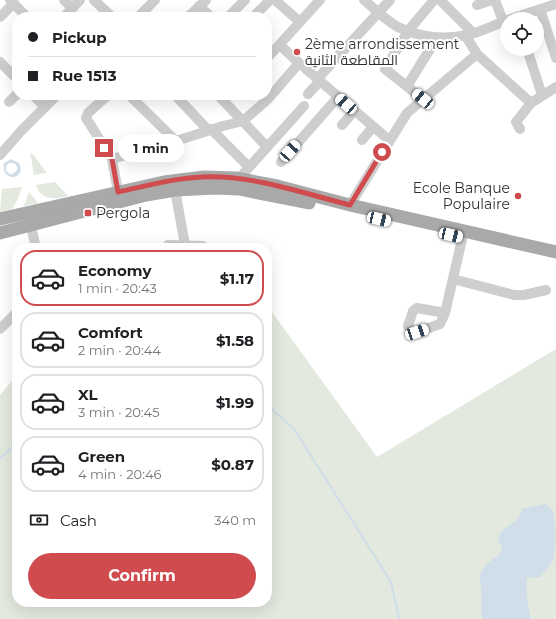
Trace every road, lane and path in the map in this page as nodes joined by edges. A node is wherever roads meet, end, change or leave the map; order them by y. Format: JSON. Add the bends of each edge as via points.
{"nodes":[{"id":1,"x":64,"y":0,"type":"edge"},
{"id":2,"x":80,"y":0,"type":"edge"},
{"id":3,"x":94,"y":0,"type":"edge"},
{"id":4,"x":155,"y":0,"type":"edge"},
{"id":5,"x":245,"y":0,"type":"edge"},
{"id":6,"x":270,"y":0,"type":"edge"},
{"id":7,"x":275,"y":0,"type":"edge"},
{"id":8,"x":364,"y":0,"type":"edge"},
{"id":9,"x":390,"y":0,"type":"edge"},
{"id":10,"x":434,"y":0,"type":"edge"},
{"id":11,"x":440,"y":0,"type":"edge"},
{"id":12,"x":492,"y":0,"type":"edge"},
{"id":13,"x":495,"y":0,"type":"edge"},
{"id":14,"x":318,"y":1,"type":"edge"},
{"id":15,"x":12,"y":2,"type":"edge"},
{"id":16,"x":202,"y":3,"type":"edge"},
{"id":17,"x":556,"y":4,"type":"edge"},
{"id":18,"x":477,"y":5,"type":"dead end"},
{"id":19,"x":72,"y":8,"type":"junction"},
{"id":20,"x":540,"y":9,"type":"junction"},
{"id":21,"x":22,"y":12,"type":"edge"},
{"id":22,"x":68,"y":12,"type":"edge"},
{"id":23,"x":107,"y":12,"type":"edge"},
{"id":24,"x":143,"y":12,"type":"edge"},
{"id":25,"x":193,"y":12,"type":"edge"},
{"id":26,"x":207,"y":12,"type":"edge"},
{"id":27,"x":233,"y":12,"type":"edge"},
{"id":28,"x":258,"y":12,"type":"edge"},
{"id":29,"x":505,"y":12,"type":"edge"},
{"id":30,"x":531,"y":12,"type":"edge"},
{"id":31,"x":379,"y":13,"type":"junction"},
{"id":32,"x":0,"y":17,"type":"edge"},
{"id":33,"x":300,"y":22,"type":"junction"},
{"id":34,"x":500,"y":23,"type":"edge"},
{"id":35,"x":408,"y":31,"type":"junction"},
{"id":36,"x":469,"y":34,"type":"junction"},
{"id":37,"x":437,"y":38,"type":"junction"},
{"id":38,"x":280,"y":45,"type":"junction"},
{"id":39,"x":272,"y":53,"type":"edge"},
{"id":40,"x":477,"y":54,"type":"junction"},
{"id":41,"x":529,"y":56,"type":"edge"},
{"id":42,"x":556,"y":58,"type":"edge"},
{"id":43,"x":0,"y":62,"type":"edge"},
{"id":44,"x":299,"y":63,"type":"junction"},
{"id":45,"x":12,"y":74,"type":"edge"},
{"id":46,"x":319,"y":80,"type":"junction"},
{"id":47,"x":407,"y":86,"type":"junction"},
{"id":48,"x":556,"y":87,"type":"edge"},
{"id":49,"x":272,"y":91,"type":"edge"},
{"id":50,"x":308,"y":94,"type":"dead end"},
{"id":51,"x":542,"y":95,"type":"junction"},
{"id":52,"x":338,"y":97,"type":"junction"},
{"id":53,"x":12,"y":99,"type":"edge"},
{"id":54,"x":423,"y":99,"type":"junction"},
{"id":55,"x":38,"y":100,"type":"edge"},
{"id":56,"x":52,"y":100,"type":"edge"},
{"id":57,"x":102,"y":100,"type":"edge"},
{"id":58,"x":135,"y":100,"type":"edge"},
{"id":59,"x":179,"y":100,"type":"edge"},
{"id":60,"x":223,"y":100,"type":"edge"},
{"id":61,"x":263,"y":100,"type":"edge"},
{"id":62,"x":9,"y":102,"type":"dead end"},
{"id":63,"x":531,"y":103,"type":"junction"},
{"id":64,"x":304,"y":106,"type":"dead end"},
{"id":65,"x":45,"y":107,"type":"junction"},
{"id":66,"x":354,"y":111,"type":"junction"},
{"id":67,"x":243,"y":121,"type":"junction"},
{"id":68,"x":342,"y":126,"type":"dead end"},
{"id":69,"x":373,"y":127,"type":"junction"},
{"id":70,"x":520,"y":129,"type":"dead end"},
{"id":71,"x":210,"y":130,"type":"junction"},
{"id":72,"x":362,"y":140,"type":"dead end"},
{"id":73,"x":389,"y":140,"type":"junction"},
{"id":74,"x":176,"y":141,"type":"junction"},
{"id":75,"x":267,"y":147,"type":"junction"},
{"id":76,"x":0,"y":155,"type":"edge"},
{"id":77,"x":112,"y":159,"type":"junction"},
{"id":78,"x":281,"y":162,"type":"dead end"},
{"id":79,"x":175,"y":190,"type":"junction"},
{"id":80,"x":118,"y":192,"type":"junction"},
{"id":81,"x":350,"y":205,"type":"junction"},
{"id":82,"x":0,"y":219,"type":"edge"},
{"id":83,"x":31,"y":226,"type":"junction"},
{"id":84,"x":0,"y":233,"type":"edge"},
{"id":85,"x":464,"y":234,"type":"junction"},
{"id":86,"x":35,"y":243,"type":"edge"},
{"id":87,"x":185,"y":243,"type":"edge"},
{"id":88,"x":556,"y":252,"type":"edge"},
{"id":89,"x":556,"y":259,"type":"edge"},
{"id":90,"x":453,"y":279,"type":"junction"},
{"id":91,"x":546,"y":290,"type":"dead end"},
{"id":92,"x":446,"y":314,"type":"dead end"},
{"id":93,"x":12,"y":317,"type":"edge"},
{"id":94,"x":0,"y":329,"type":"edge"}],
"edges":[{"from":1,"to":19,"type":"street"},
{"from":2,"to":19,"type":"street"},
{"from":3,"to":23,"type":"street"},
{"from":4,"to":24,"type":"street"},
{"from":5,"to":27,"type":"street"},
{"from":6,"to":28,"type":"street"},
{"from":7,"to":33,"type":"street"},
{"from":8,"to":31,"type":"street"},
{"from":9,"to":31,"type":"street"},
{"from":10,"to":35,"type":"street"},
{"from":11,"to":36,"type":"street"},
{"from":12,"to":18,"type":"street"},
{"from":13,"to":29,"type":"street"},
{"from":14,"to":33,"type":"street"},
{"from":15,"to":21,"type":"street"},
{"from":15,"to":32,"type":"street"},
{"from":16,"to":25,"type":"street"},
{"from":16,"to":26,"type":"street"},
{"from":17,"to":20,"type":"street"},
{"from":19,"to":22,"type":"street"},
{"from":20,"to":30,"type":"street"},
{"from":20,"to":42,"type":"street"},
{"from":31,"to":35,"type":"street"},
{"from":31,"to":46,"type":"street","via":[[329,65]]},
{"from":33,"to":38,"type":"street"},
{"from":34,"to":36,"type":"street"},
{"from":35,"to":37,"type":"street"},
{"from":35,"to":47,"type":"street","via":[[386,68]]},
{"from":36,"to":37,"type":"street"},
{"from":36,"to":40,"type":"street","via":[[472,48]]},
{"from":37,"to":47,"type":"street"},
{"from":38,"to":39,"type":"street"},
{"from":38,"to":44,"type":"street"},
{"from":40,"to":54,"type":"street"},
{"from":40,"to":63,"type":"street"},
{"from":41,"to":51,"type":"street"},
{"from":43,"to":45,"type":"street"},
{"from":44,"to":46,"type":"street"},
{"from":44,"to":49,"type":"street"},
{"from":46,"to":50,"type":"street"},
{"from":46,"to":52,"type":"street"},
{"from":47,"to":54,"type":"street"},
{"from":48,"to":51,"type":"street"},
{"from":51,"to":63,"type":"street"},
{"from":52,"to":66,"type":"street"},
{"from":52,"to":78,"type":"street"},
{"from":53,"to":62,"type":"street"},
{"from":54,"to":73,"type":"street","via":[[407,113]]},
{"from":55,"to":65,"type":"street"},
{"from":56,"to":65,"type":"street"},
{"from":57,"to":77,"type":"street","via":[[86,116]]},
{"from":58,"to":74,"type":"street"},
{"from":59,"to":71,"type":"street"},
{"from":60,"to":67,"type":"street"},
{"from":61,"to":67,"type":"street"},
{"from":63,"to":70,"type":"street","via":[[516,122]]},
{"from":64,"to":75,"type":"street"},
{"from":65,"to":76,"type":"street"},
{"from":66,"to":68,"type":"street"},
{"from":66,"to":69,"type":"street"},
{"from":67,"to":71,"type":"street"},
{"from":67,"to":75,"type":"street"},
{"from":69,"to":72,"type":"street"},
{"from":69,"to":73,"type":"street"},
{"from":71,"to":74,"type":"street"},
{"from":71,"to":75,"type":"street","via":[[246,170]]},
{"from":73,"to":81,"type":"street"},
{"from":74,"to":77,"type":"street"},
{"from":77,"to":80,"type":"street"},
{"from":79,"to":83,"type":"main road","via":[[146,195]]},
{"from":79,"to":85,"type":"main road","via":[[239,189]]},
{"from":79,"to":87,"type":"street"},
{"from":80,"to":81,"type":"main road","via":[[184,179],[236,178]]},
{"from":80,"to":82,"type":"main road"},
{"from":81,"to":85,"type":"main road"},
{"from":83,"to":84,"type":"main road"},
{"from":83,"to":86,"type":"street"},
{"from":85,"to":88,"type":"main road"},
{"from":85,"to":89,"type":"main road"},
{"from":85,"to":90,"type":"street"},
{"from":90,"to":91,"type":"street","via":[[514,295]]},
{"from":90,"to":92,"type":"street"},
{"from":93,"to":94,"type":"street"}]}
